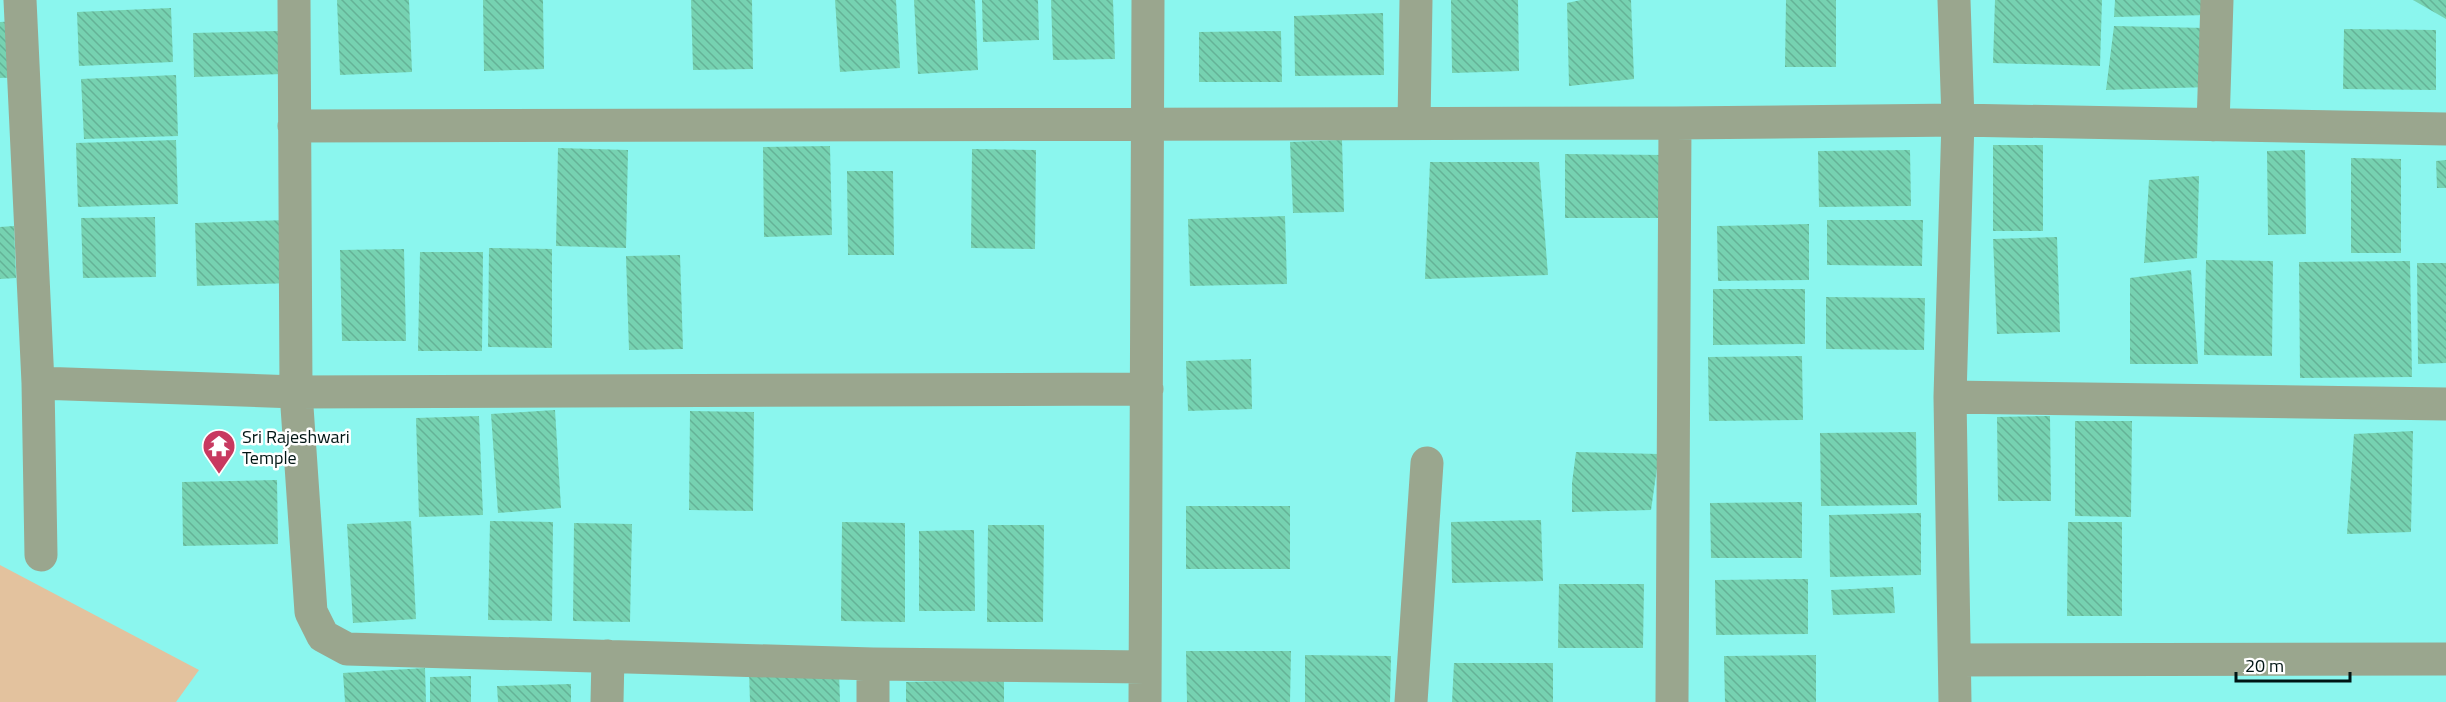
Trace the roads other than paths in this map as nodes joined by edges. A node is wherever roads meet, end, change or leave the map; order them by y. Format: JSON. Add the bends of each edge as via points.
{"nodes":[{"id":1,"x":20,"y":0,"type":"edge"},
{"id":2,"x":294,"y":0,"type":"edge"},
{"id":3,"x":1148,"y":0,"type":"edge"},
{"id":4,"x":1416,"y":0,"type":"edge"},
{"id":5,"x":1954,"y":0,"type":"edge"},
{"id":6,"x":2217,"y":0,"type":"edge"},
{"id":7,"x":1958,"y":120,"type":"junction"},
{"id":8,"x":1148,"y":122,"type":"junction"},
{"id":9,"x":1414,"y":123,"type":"junction"},
{"id":10,"x":1675,"y":123,"type":"junction"},
{"id":11,"x":2213,"y":125,"type":"junction"},
{"id":12,"x":294,"y":126,"type":"junction"},
{"id":13,"x":2446,"y":129,"type":"edge"},
{"id":14,"x":38,"y":383,"type":"junction"},
{"id":15,"x":1146,"y":388,"type":"junction"},
{"id":16,"x":296,"y":392,"type":"junction"},
{"id":17,"x":1950,"y":397,"type":"junction"},
{"id":18,"x":2446,"y":404,"type":"edge"},
{"id":19,"x":1427,"y":463,"type":"dead end"},
{"id":20,"x":41,"y":555,"type":"dead end"},
{"id":21,"x":608,"y":656,"type":"junction"},
{"id":22,"x":2446,"y":659,"type":"edge"},
{"id":23,"x":1956,"y":660,"type":"junction"},
{"id":24,"x":873,"y":664,"type":"junction"},
{"id":25,"x":1145,"y":667,"type":"junction"},
{"id":26,"x":607,"y":702,"type":"edge"},
{"id":27,"x":873,"y":702,"type":"edge"},
{"id":28,"x":1144,"y":702,"type":"edge"},
{"id":29,"x":1411,"y":702,"type":"edge"},
{"id":30,"x":1672,"y":702,"type":"edge"},
{"id":31,"x":1955,"y":702,"type":"edge"}],
"edges":[{"from":1,"to":14,"type":"street"},
{"from":2,"to":12,"type":"street"},
{"from":3,"to":8,"type":"street"},
{"from":4,"to":9,"type":"street"},
{"from":5,"to":7,"type":"street"},
{"from":6,"to":11,"type":"street"},
{"from":7,"to":10,"type":"street"},
{"from":7,"to":11,"type":"street"},
{"from":7,"to":17,"type":"street"},
{"from":8,"to":9,"type":"street"},
{"from":8,"to":12,"type":"street"},
{"from":8,"to":15,"type":"street"},
{"from":9,"to":10,"type":"street"},
{"from":10,"to":30,"type":"street"},
{"from":11,"to":13,"type":"street"},
{"from":12,"to":16,"type":"street"},
{"from":14,"to":16,"type":"street"},
{"from":14,"to":20,"type":"street"},
{"from":15,"to":16,"type":"street"},
{"from":15,"to":25,"type":"street"},
{"from":16,"to":21,"type":"street","via":[[311,612],[323,636],[347,649]]},
{"from":17,"to":18,"type":"street"},
{"from":17,"to":23,"type":"street"},
{"from":19,"to":29,"type":"street"},
{"from":21,"to":24,"type":"street"},
{"from":21,"to":26,"type":"street"},
{"from":22,"to":23,"type":"street"},
{"from":23,"to":31,"type":"street"},
{"from":24,"to":25,"type":"street"},
{"from":24,"to":27,"type":"street"},
{"from":25,"to":28,"type":"street"}]}
